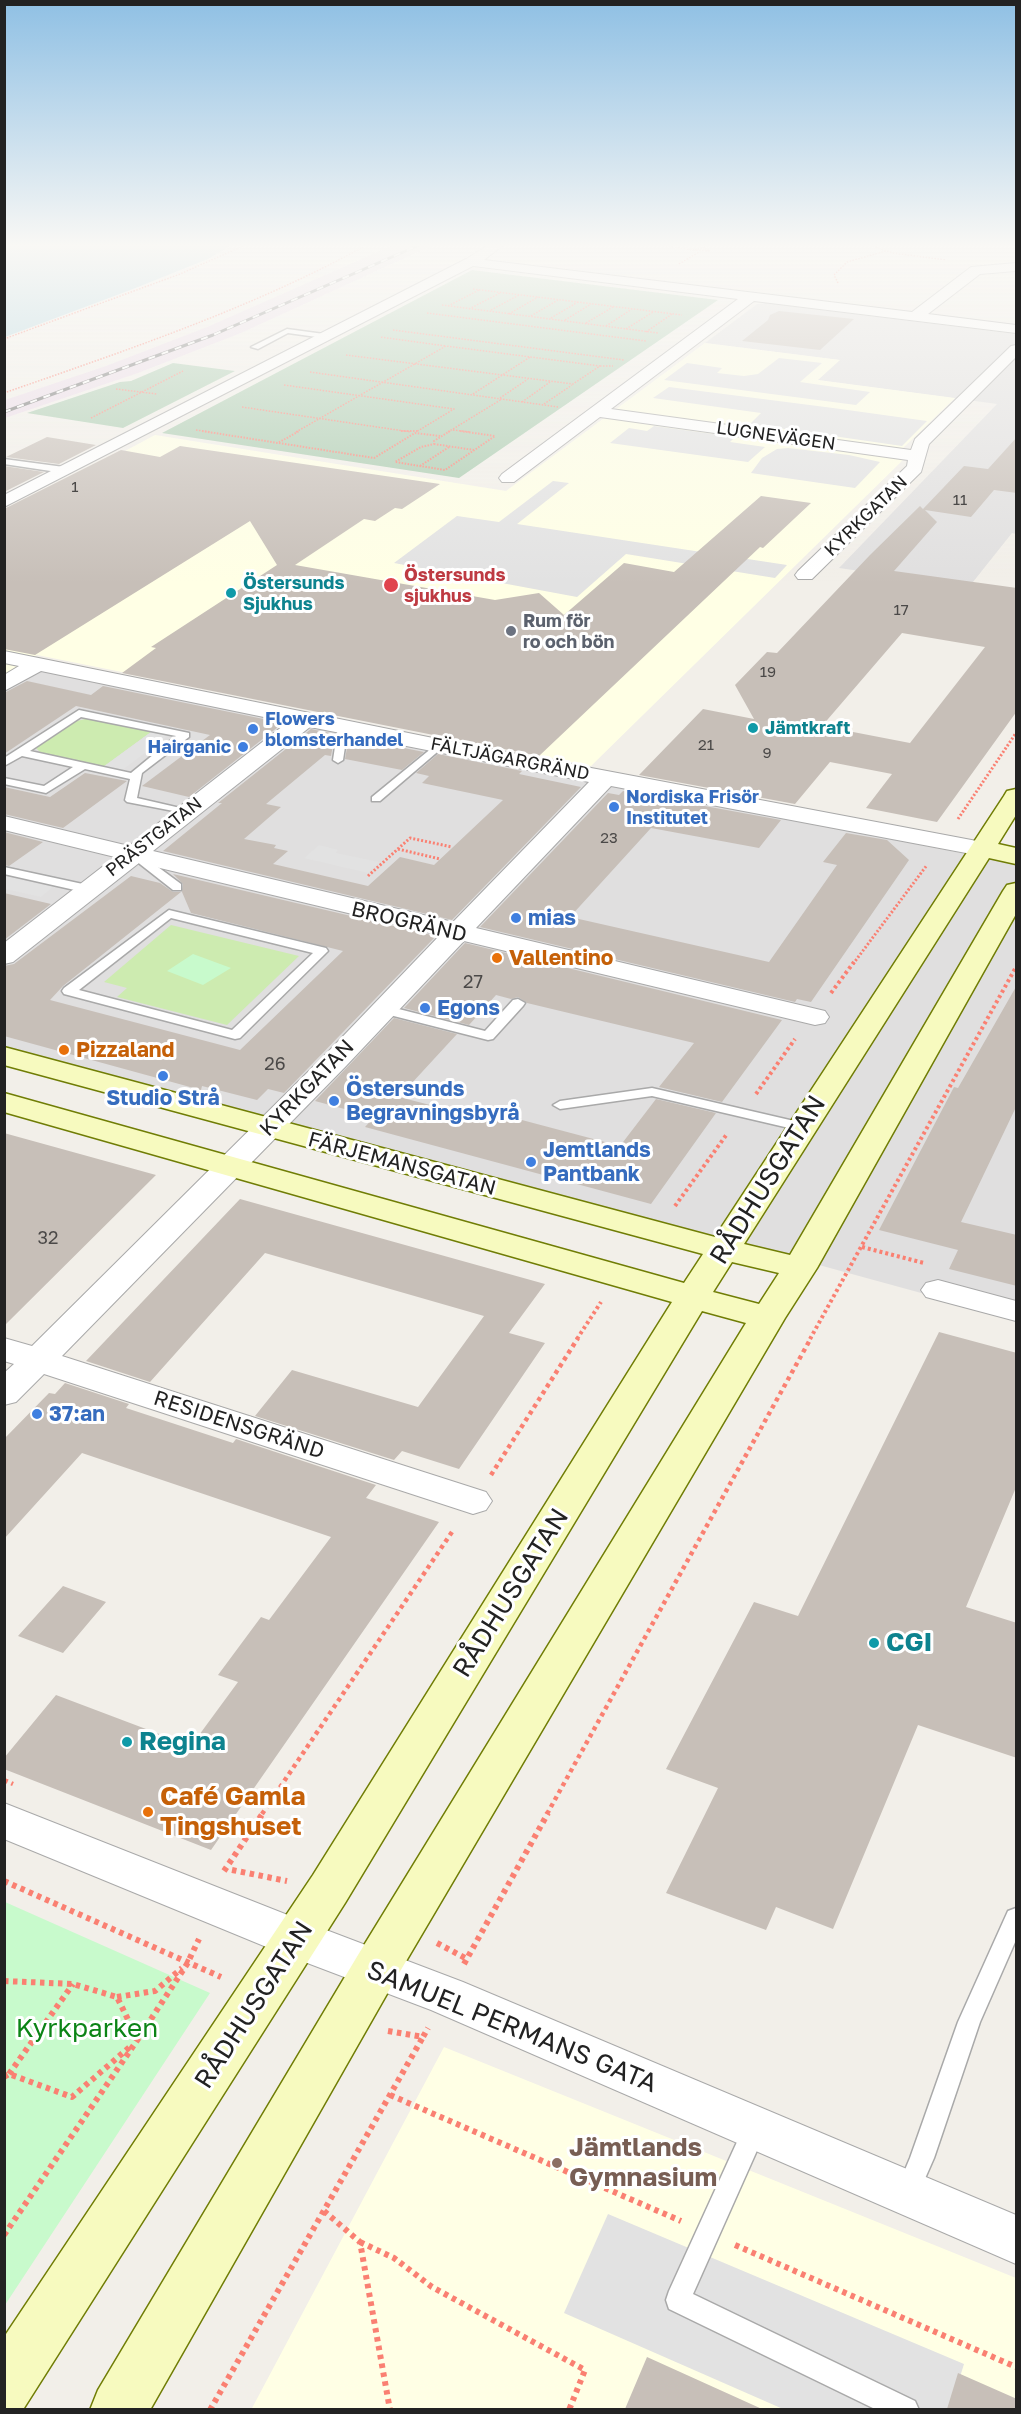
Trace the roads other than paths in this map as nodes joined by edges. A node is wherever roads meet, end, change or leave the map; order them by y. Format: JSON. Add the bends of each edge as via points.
{"nodes":[{"id":1,"x":281,"y":359,"type":"edge"},
{"id":2,"x":669,"y":359,"type":"edge"},
{"id":3,"x":1007,"y":359,"type":"edge"},
{"id":4,"x":598,"y":412,"type":"junction"},
{"id":5,"x":918,"y":456,"type":"junction"},
{"id":6,"x":4,"y":461,"type":"edge"},
{"id":7,"x":64,"y":470,"type":"junction"},
{"id":8,"x":508,"y":478,"type":"dead end"},
{"id":9,"x":4,"y":502,"type":"edge"},
{"id":10,"x":805,"y":575,"type":"dead end"},
{"id":11,"x":4,"y":657,"type":"edge"},
{"id":12,"x":37,"y":664,"type":"junction"},
{"id":13,"x":4,"y":685,"type":"edge"},
{"id":14,"x":306,"y":719,"type":"junction"},
{"id":15,"x":343,"y":727,"type":"junction"},
{"id":16,"x":438,"y":746,"type":"junction"},
{"id":17,"x":20,"y":752,"type":"junction"},
{"id":18,"x":338,"y":760,"type":"dead end"},
{"id":19,"x":4,"y":763,"type":"edge"},
{"id":20,"x":82,"y":766,"type":"junction"},
{"id":21,"x":136,"y":777,"type":"junction"},
{"id":22,"x":606,"y":777,"type":"junction"},
{"id":23,"x":4,"y":781,"type":"edge"},
{"id":24,"x":1017,"y":796,"type":"edge"},
{"id":25,"x":376,"y":799,"type":"dead end"},
{"id":26,"x":185,"y":812,"type":"junction"},
{"id":27,"x":4,"y":823,"type":"edge"},
{"id":28,"x":982,"y":849,"type":"junction"},
{"id":29,"x":134,"y":853,"type":"junction"},
{"id":30,"x":1017,"y":856,"type":"edge"},
{"id":31,"x":4,"y":870,"type":"edge"},
{"id":32,"x":177,"y":887,"type":"dead end"},
{"id":33,"x":88,"y":889,"type":"junction"},
{"id":34,"x":1017,"y":891,"type":"edge"},
{"id":35,"x":456,"y":933,"type":"junction"},
{"id":36,"x":6,"y":953,"type":"edge"},
{"id":37,"x":518,"y":1003,"type":"dead end"},
{"id":38,"x":383,"y":1009,"type":"junction"},
{"id":39,"x":815,"y":1017,"type":"road end"},
{"id":40,"x":235,"y":1035,"type":"joint"},
{"id":41,"x":4,"y":1056,"type":"edge"},
{"id":42,"x":4,"y":1102,"type":"edge"},
{"id":43,"x":560,"y":1105,"type":"dead end"},
{"id":44,"x":802,"y":1127,"type":"junction"},
{"id":45,"x":268,"y":1128,"type":"junction"},
{"id":46,"x":230,"y":1166,"type":"junction"},
{"id":47,"x":725,"y":1249,"type":"junction"},
{"id":48,"x":800,"y":1268,"type":"junction"},
{"id":49,"x":938,"y":1290,"type":"road end"},
{"id":50,"x":692,"y":1298,"type":"junction"},
{"id":51,"x":1017,"y":1311,"type":"edge"},
{"id":52,"x":767,"y":1318,"type":"junction"},
{"id":53,"x":4,"y":1349,"type":"edge"},
{"id":54,"x":38,"y":1360,"type":"junction"},
{"id":55,"x":4,"y":1394,"type":"edge"},
{"id":56,"x":473,"y":1501,"type":"road end"},
{"id":57,"x":10,"y":1802,"type":"edge"},
{"id":58,"x":1017,"y":1917,"type":"edge"},
{"id":59,"x":297,"y":1939,"type":"junction"},
{"id":60,"x":375,"y":1970,"type":"junction"},
{"id":61,"x":755,"y":2128,"type":"junction"},
{"id":62,"x":906,"y":2193,"type":"junction"},
{"id":63,"x":1017,"y":2240,"type":"edge"},
{"id":64,"x":4,"y":2388,"type":"edge"},
{"id":65,"x":118,"y":2409,"type":"edge"},
{"id":66,"x":906,"y":2409,"type":"edge"}],
"edges":[{"from":1,"to":7,"type":"street"},
{"from":2,"to":4,"type":"street"},
{"from":3,"to":5,"type":"street","name":"KYRKGATAN","via":[[921,443]]},
{"from":4,"to":5,"type":"street","name":"LUGNEVÄGEN"},
{"from":4,"to":8,"type":"street"},
{"from":5,"to":10,"type":"street","name":"KYRKGATAN","via":[[915,468]]},
{"from":6,"to":7,"type":"lane"},
{"from":7,"to":9,"type":"street"},
{"from":11,"to":12,"type":"street","name":"FÄLTJÄGARGRÄND"},
{"from":12,"to":13,"type":"street"},
{"from":12,"to":14,"type":"street","name":"FÄLTJÄGARGRÄND","via":[[224,708]]},
{"from":14,"to":15,"type":"street","name":"FÄLTJÄGARGRÄND"},
{"from":14,"to":26,"type":"street","name":"PRÄSTGATAN"},
{"from":15,"to":16,"type":"street","name":"FÄLTJÄGARGRÄND"},
{"from":15,"to":18,"type":"lane"},
{"from":16,"to":22,"type":"street","name":"FÄLTJÄGARGRÄND"},
{"from":16,"to":25,"type":"lane"},
{"from":17,"to":19,"type":"lane"},
{"from":17,"to":20,"type":"lane"},
{"from":17,"to":21,"type":"lane","via":[[79,713],[188,733],[137,772]]},
{"from":20,"to":21,"type":"lane"},
{"from":20,"to":23,"type":"lane","via":[[46,790]]},
{"from":21,"to":26,"type":"lane","via":[[131,800]]},
{"from":22,"to":28,"type":"street","name":"FÄLTJÄGARGRÄND"},
{"from":22,"to":35,"type":"street","name":"KYRKGATAN"},
{"from":24,"to":28,"type":"main road","name":"RÅDHUSGATAN"},
{"from":26,"to":29,"type":"street","name":"PRÄSTGATAN"},
{"from":27,"to":29,"type":"street","name":"BROGRÄND"},
{"from":28,"to":30,"type":"main road","name":"FÄLTJÄGARGRÄND"},
{"from":28,"to":44,"type":"main road","name":"RÅDHUSGATAN"},
{"from":29,"to":32,"type":"lane"},
{"from":29,"to":33,"type":"street","name":"PRÄSTGATAN"},
{"from":29,"to":35,"type":"street","name":"BROGRÄND"},
{"from":31,"to":33,"type":"lane"},
{"from":33,"to":36,"type":"street","name":"PRÄSTGATAN"},
{"from":34,"to":48,"type":"main road"},
{"from":35,"to":38,"type":"street","name":"KYRKGATAN"},
{"from":35,"to":39,"type":"street","name":"BROGRÄND"},
{"from":37,"to":38,"type":"lane","via":[[488,1036]]},
{"from":38,"to":45,"type":"street","name":"KYRKGATAN"},
{"from":40,"to":40,"type":"lane","via":[[322,951],[169,914],[69,992]]},
{"from":41,"to":45,"type":"main road","name":"FÄRJEMANSGATAN"},
{"from":42,"to":46,"type":"main road"},
{"from":43,"to":44,"type":"lane","via":[[652,1092]]},
{"from":44,"to":47,"type":"main road","name":"RÅDHUSGATAN"},
{"from":45,"to":46,"type":"street","name":"KYRKGATAN"},
{"from":45,"to":47,"type":"main road","name":"FÄRJEMANSGATAN"},
{"from":46,"to":50,"type":"main road"},
{"from":46,"to":54,"type":"street","name":"KYRKGATAN"},
{"from":47,"to":48,"type":"main road","name":"FÄRJEMANSGATAN"},
{"from":47,"to":50,"type":"main road","name":"RÅDHUSGATAN"},
{"from":48,"to":52,"type":"main road"},
{"from":49,"to":51,"type":"street"},
{"from":50,"to":52,"type":"main road"},
{"from":50,"to":59,"type":"main road","name":"RÅDHUSGATAN"},
{"from":52,"to":60,"type":"main road"},
{"from":53,"to":54,"type":"street","name":"RESIDENSGRÄND"},
{"from":54,"to":55,"type":"street","name":"KYRKGATAN"},
{"from":54,"to":56,"type":"street","name":"RESIDENSGRÄND"},
{"from":57,"to":59,"type":"street","name":"SAMUEL PERMANS GATA","via":[[218,1879]]},
{"from":58,"to":62,"type":"lane","via":[[969,2022]]},
{"from":59,"to":60,"type":"street","name":"SAMUEL PERMANS GATA"},
{"from":59,"to":64,"type":"main road","name":"RÅDHUSGATAN"},
{"from":60,"to":61,"type":"street","name":"SAMUEL PERMANS GATA","via":[[447,1996]]},
{"from":60,"to":65,"type":"main road"},
{"from":61,"to":62,"type":"street","name":"SAMUEL PERMANS GATA"},
{"from":61,"to":66,"type":"lane","via":[[678,2300]]},
{"from":62,"to":63,"type":"street","name":"SAMUEL PERMANS GATA"}]}
